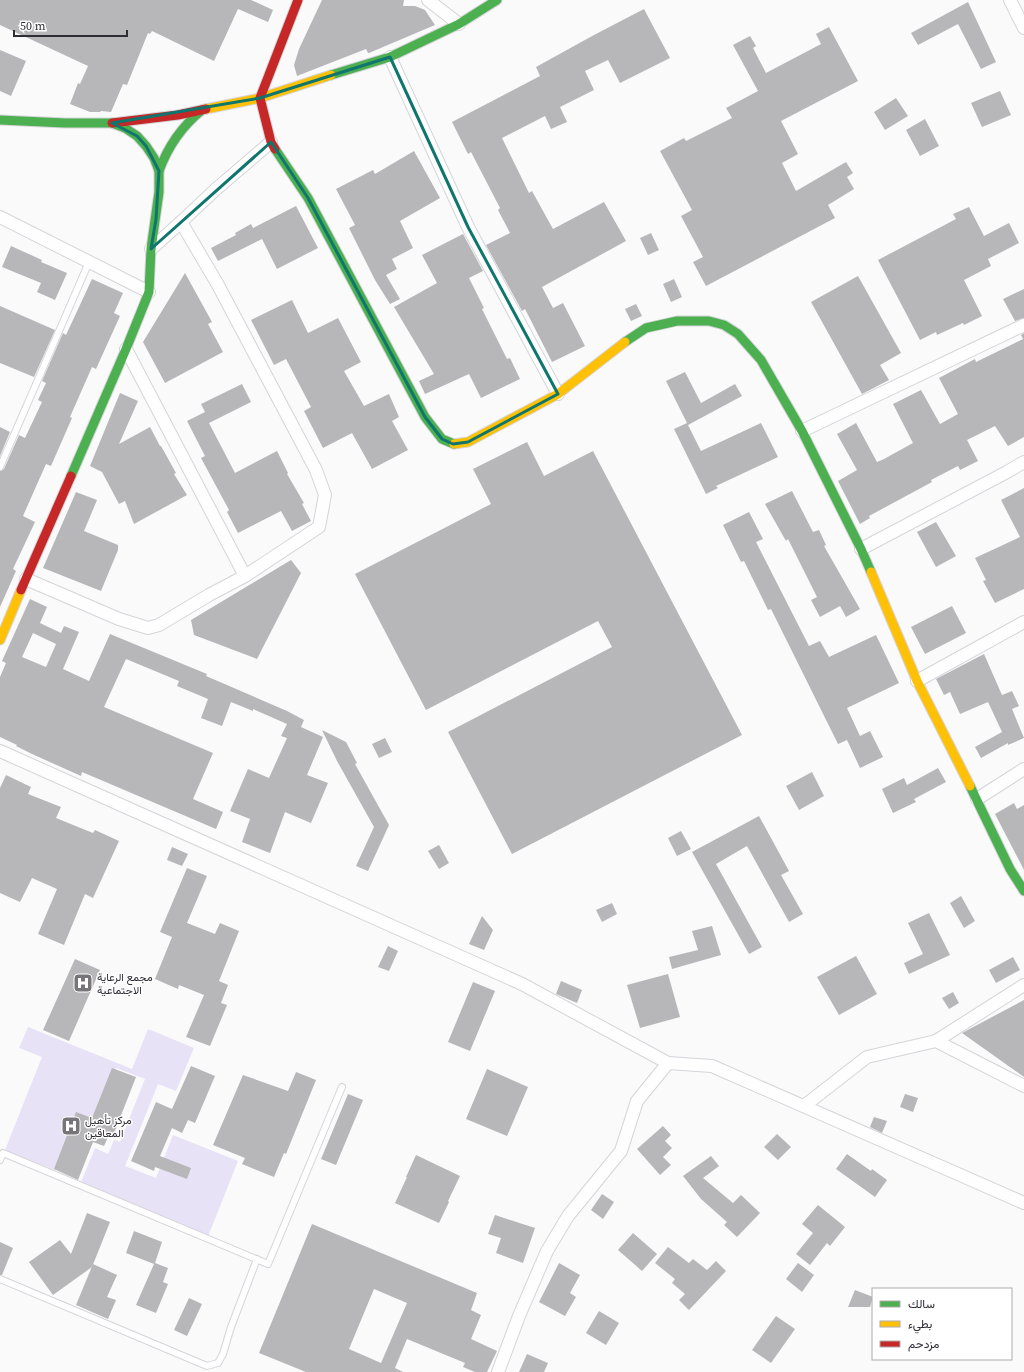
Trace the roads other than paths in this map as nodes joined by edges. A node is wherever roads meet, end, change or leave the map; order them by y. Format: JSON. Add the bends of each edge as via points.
{"nodes":[{"id":1,"x":298,"y":0,"type":"edge"},
{"id":2,"x":428,"y":0,"type":"edge"},
{"id":3,"x":497,"y":0,"type":"edge"},
{"id":4,"x":1010,"y":0,"type":"edge"},
{"id":5,"x":459,"y":24,"type":"junction"},
{"id":6,"x":1024,"y":28,"type":"edge"},
{"id":7,"x":390,"y":57,"type":"junction"},
{"id":8,"x":260,"y":98,"type":"junction"},
{"id":9,"x":202,"y":110,"type":"junction"},
{"id":10,"x":0,"y":120,"type":"edge"},
{"id":11,"x":112,"y":122,"type":"junction"},
{"id":12,"x":271,"y":142,"type":"junction"},
{"id":13,"x":159,"y":171,"type":"junction"},
{"id":14,"x":2,"y":218,"type":"edge"},
{"id":15,"x":181,"y":222,"type":"junction"},
{"id":16,"x":0,"y":230,"type":"edge"},
{"id":17,"x":151,"y":249,"type":"junction"},
{"id":18,"x":89,"y":262,"type":"junction"},
{"id":19,"x":149,"y":292,"type":"junction"},
{"id":20,"x":1024,"y":325,"type":"edge"},
{"id":21,"x":126,"y":348,"type":"junction"},
{"id":22,"x":558,"y":394,"type":"junction"},
{"id":23,"x":802,"y":431,"type":"junction"},
{"id":24,"x":1024,"y":462,"type":"edge"},
{"id":25,"x":0,"y":467,"type":"edge"},
{"id":26,"x":861,"y":549,"type":"junction"},
{"id":27,"x":245,"y":576,"type":"junction"},
{"id":28,"x":26,"y":579,"type":"junction"},
{"id":29,"x":1024,"y":622,"type":"edge"},
{"id":30,"x":0,"y":640,"type":"edge"},
{"id":31,"x":917,"y":681,"type":"junction"},
{"id":32,"x":0,"y":751,"type":"edge"},
{"id":33,"x":1024,"y":769,"type":"edge"},
{"id":34,"x":977,"y":800,"type":"junction"},
{"id":35,"x":1024,"y":891,"type":"edge"},
{"id":36,"x":1024,"y":985,"type":"edge"},
{"id":37,"x":936,"y":1041,"type":"junction"},
{"id":38,"x":668,"y":1063,"type":"junction"},
{"id":39,"x":1024,"y":1086,"type":"edge"},
{"id":40,"x":342,"y":1087,"type":"dead end"},
{"id":41,"x":804,"y":1106,"type":"junction"},
{"id":42,"x":0,"y":1160,"type":"edge"},
{"id":43,"x":1024,"y":1203,"type":"edge"},
{"id":44,"x":257,"y":1259,"type":"junction"},
{"id":45,"x":0,"y":1279,"type":"edge"},
{"id":46,"x":498,"y":1372,"type":"edge"}],
"edges":[{"from":1,"to":8,"type":"street"},
{"from":2,"to":5,"type":"street"},
{"from":3,"to":5,"type":"street"},
{"from":4,"to":6,"type":"street"},
{"from":5,"to":7,"type":"street"},
{"from":7,"to":8,"type":"street"},
{"from":7,"to":22,"type":"street","via":[[468,227]]},
{"from":8,"to":9,"type":"street"},
{"from":8,"to":12,"type":"street"},
{"from":9,"to":11,"type":"street","via":[[150,119]]},
{"from":9,"to":13,"type":"street","via":[[175,136]]},
{"from":10,"to":11,"type":"street"},
{"from":11,"to":13,"type":"street","via":[[137,136],[154,158]]},
{"from":12,"to":15,"type":"street"},
{"from":12,"to":22,"type":"street","via":[[308,198],[425,417],[442,439],[453,444],[468,442]]},
{"from":13,"to":17,"type":"street","via":[[159,192]]},
{"from":14,"to":16,"type":"street"},
{"from":14,"to":18,"type":"street"},
{"from":15,"to":17,"type":"street"},
{"from":15,"to":27,"type":"street","via":[[218,285],[316,470],[325,495],[319,527]]},
{"from":17,"to":19,"type":"street"},
{"from":18,"to":19,"type":"street"},
{"from":18,"to":25,"type":"lane"},
{"from":19,"to":21,"type":"street"},
{"from":20,"to":23,"type":"street"},
{"from":21,"to":27,"type":"street"},
{"from":21,"to":28,"type":"street"},
{"from":22,"to":23,"type":"street","via":[[646,328],[677,321],[710,321],[724,325],[738,334],[761,360]]},
{"from":23,"to":26,"type":"street"},
{"from":24,"to":26,"type":"street"},
{"from":26,"to":31,"type":"street"},
{"from":27,"to":28,"type":"street","via":[[159,625],[148,628],[119,619]]},
{"from":28,"to":30,"type":"street"},
{"from":29,"to":31,"type":"street"},
{"from":31,"to":34,"type":"street"},
{"from":32,"to":38,"type":"street","via":[[522,984]]},
{"from":33,"to":34,"type":"street"},
{"from":34,"to":35,"type":"street","via":[[1010,869]]},
{"from":36,"to":37,"type":"street"},
{"from":37,"to":39,"type":"street"},
{"from":37,"to":41,"type":"street","via":[[868,1058]]},
{"from":38,"to":41,"type":"street","via":[[712,1066]]},
{"from":38,"to":46,"type":"street","via":[[637,1101],[621,1151],[568,1216],[547,1251]]},
{"from":40,"to":44,"type":"lane","via":[[268,1264]]},
{"from":41,"to":43,"type":"street"},
{"from":42,"to":44,"type":"lane","via":[[3,1153]]},
{"from":44,"to":45,"type":"lane","via":[[223,1354],[218,1363],[208,1366]]}]}
